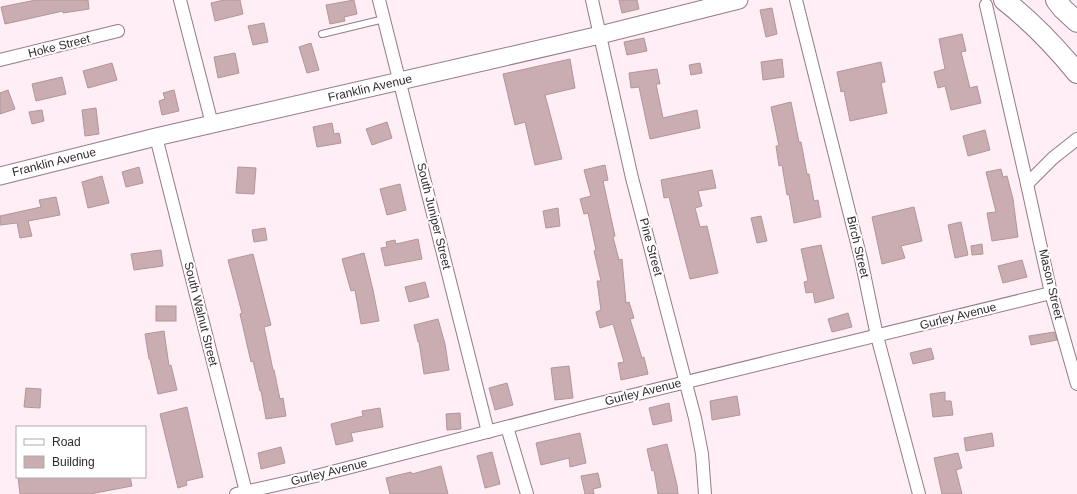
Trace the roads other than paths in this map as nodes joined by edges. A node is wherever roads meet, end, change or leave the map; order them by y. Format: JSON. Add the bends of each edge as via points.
{"nodes":[{"id":1,"x":180,"y":0,"type":"edge"},
{"id":2,"x":380,"y":0,"type":"edge"},
{"id":3,"x":592,"y":0,"type":"edge"},
{"id":4,"x":740,"y":0,"type":"edge"},
{"id":5,"x":796,"y":0,"type":"edge"},
{"id":6,"x":1056,"y":0,"type":"edge"},
{"id":7,"x":995,"y":2,"type":"edge"},
{"id":8,"x":384,"y":20,"type":"junction"},
{"id":9,"x":1077,"y":22,"type":"edge"},
{"id":10,"x":118,"y":31,"type":"dead end"},
{"id":11,"x":322,"y":34,"type":"dead end"},
{"id":12,"x":600,"y":35,"type":"junction"},
{"id":13,"x":0,"y":60,"type":"edge"},
{"id":14,"x":1077,"y":73,"type":"edge"},
{"id":15,"x":400,"y":81,"type":"junction"},
{"id":16,"x":212,"y":124,"type":"junction"},
{"id":17,"x":156,"y":137,"type":"junction"},
{"id":18,"x":1077,"y":138,"type":"edge"},
{"id":19,"x":0,"y":176,"type":"edge"},
{"id":20,"x":1027,"y":184,"type":"junction"},
{"id":21,"x":1052,"y":293,"type":"junction"},
{"id":22,"x":878,"y":336,"type":"junction"},
{"id":23,"x":686,"y":382,"type":"junction"},
{"id":24,"x":1077,"y":384,"type":"edge"},
{"id":25,"x":507,"y":427,"type":"junction"},
{"id":26,"x":488,"y":432,"type":"junction"},
{"id":27,"x":241,"y":493,"type":"edge"},
{"id":28,"x":527,"y":494,"type":"edge"},
{"id":29,"x":705,"y":494,"type":"edge"},
{"id":30,"x":919,"y":494,"type":"edge"}],
"edges":[{"from":1,"to":16,"type":"street"},
{"from":2,"to":8,"type":"street","name":"South Juniper Street"},
{"from":3,"to":12,"type":"street","name":"Pine Street"},
{"from":4,"to":12,"type":"street","name":"Franklin Avenue"},
{"from":5,"to":22,"type":"street","name":"Birch Street"},
{"from":6,"to":9,"type":"main road"},
{"from":7,"to":14,"type":"main road","via":[[1037,28]]},
{"from":7,"to":20,"type":"street","name":"Mason Street"},
{"from":8,"to":11,"type":"lane"},
{"from":8,"to":15,"type":"street","name":"South Juniper Street"},
{"from":10,"to":13,"type":"street","name":"Hoke Street"},
{"from":12,"to":15,"type":"street","name":"Franklin Avenue"},
{"from":12,"to":23,"type":"street","name":"Pine Street","via":[[632,178]]},
{"from":15,"to":16,"type":"street","name":"Franklin Avenue"},
{"from":15,"to":26,"type":"street","name":"South Juniper Street"},
{"from":16,"to":17,"type":"street","name":"Franklin Avenue"},
{"from":17,"to":19,"type":"street","name":"Franklin Avenue"},
{"from":17,"to":27,"type":"street","name":"South Walnut Street"},
{"from":18,"to":20,"type":"street"},
{"from":20,"to":21,"type":"street","name":"Mason Street"},
{"from":21,"to":22,"type":"street","name":"Gurley Avenue"},
{"from":21,"to":24,"type":"street","name":"Mason Street"},
{"from":22,"to":23,"type":"street","name":"Gurley Avenue"},
{"from":22,"to":30,"type":"street","name":"Birch Street"},
{"from":23,"to":25,"type":"street","name":"Gurley Avenue"},
{"from":23,"to":29,"type":"street","name":"Pine Street","via":[[702,454]]},
{"from":25,"to":26,"type":"street","name":"Gurley Avenue"},
{"from":25,"to":28,"type":"street"},
{"from":26,"to":27,"type":"street","name":"Gurley Avenue"}]}
